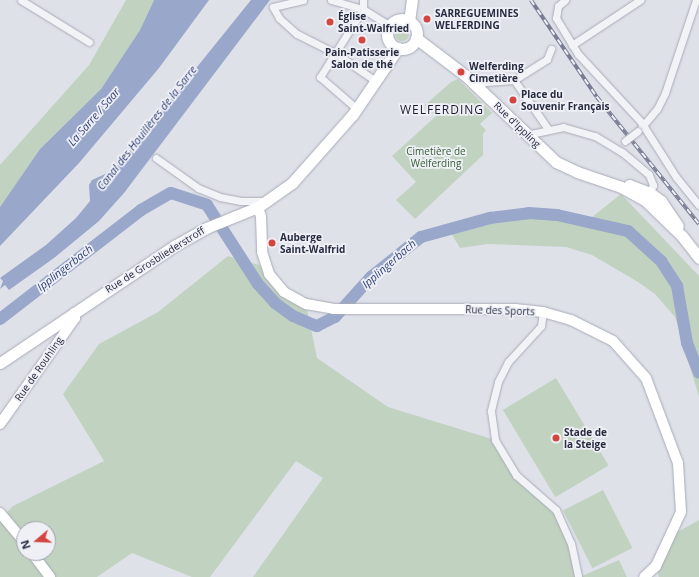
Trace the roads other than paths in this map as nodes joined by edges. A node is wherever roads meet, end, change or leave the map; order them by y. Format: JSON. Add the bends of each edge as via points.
{"nodes":[{"id":1,"x":21,"y":0,"type":"edge"},
{"id":2,"x":304,"y":0,"type":"edge"},
{"id":3,"x":331,"y":0,"type":"edge"},
{"id":4,"x":363,"y":0,"type":"edge"},
{"id":5,"x":412,"y":0,"type":"edge"},
{"id":6,"x":565,"y":0,"type":"edge"},
{"id":7,"x":640,"y":0,"type":"edge"},
{"id":8,"x":696,"y":0,"type":"edge"},
{"id":9,"x":362,"y":9,"type":"junction"},
{"id":10,"x":409,"y":21,"type":"junction"},
{"id":11,"x":390,"y":26,"type":"junction"},
{"id":12,"x":416,"y":38,"type":"junction"},
{"id":13,"x":89,"y":42,"type":"dead end"},
{"id":14,"x":572,"y":44,"type":"junction"},
{"id":15,"x":398,"y":48,"type":"junction"},
{"id":16,"x":550,"y":49,"type":"dead end"},
{"id":17,"x":335,"y":53,"type":"junction"},
{"id":18,"x":514,"y":80,"type":"junction"},
{"id":19,"x":377,"y":82,"type":"junction"},
{"id":20,"x":476,"y":86,"type":"junction"},
{"id":21,"x":356,"y":109,"type":"junction"},
{"id":22,"x":643,"y":125,"type":"junction"},
{"id":23,"x":548,"y":128,"type":"junction"},
{"id":24,"x":526,"y":135,"type":"junction"},
{"id":25,"x":615,"y":147,"type":"junction"},
{"id":26,"x":156,"y":158,"type":"dead end"},
{"id":27,"x":648,"y":197,"type":"junction"},
{"id":28,"x":268,"y":201,"type":"junction"},
{"id":29,"x":699,"y":205,"type":"edge"},
{"id":30,"x":258,"y":207,"type":"junction"},
{"id":31,"x":699,"y":258,"type":"edge"},
{"id":32,"x":543,"y":312,"type":"junction"},
{"id":33,"x":74,"y":313,"type":"junction"},
{"id":34,"x":0,"y":363,"type":"edge"},
{"id":35,"x":0,"y":424,"type":"edge"},
{"id":36,"x":0,"y":513,"type":"edge"},
{"id":37,"x":16,"y":532,"type":"edge"},
{"id":38,"x":38,"y":561,"type":"edge"},
{"id":39,"x":50,"y":577,"type":"edge"},
{"id":40,"x":578,"y":577,"type":"edge"},
{"id":41,"x":644,"y":577,"type":"edge"}],
"edges":[{"from":1,"to":13,"type":"street"},
{"from":2,"to":17,"type":"street","via":[[273,8],[284,23],[297,34]]},
{"from":3,"to":9,"type":"street"},
{"from":4,"to":9,"type":"street"},
{"from":5,"to":10,"type":"main road"},
{"from":6,"to":14,"type":"street","via":[[558,6],[556,18]]},
{"from":7,"to":14,"type":"street"},
{"from":8,"to":22,"type":"street","via":[[665,93],[657,109]]},
{"from":9,"to":11,"type":"street"},
{"from":9,"to":17,"type":"street"},
{"from":10,"to":11,"type":"main road","via":[[400,20]]},
{"from":10,"to":12,"type":"main road","via":[[416,28]]},
{"from":11,"to":15,"type":"main road","via":[[389,40]]},
{"from":12,"to":15,"type":"main road","via":[[409,47]]},
{"from":12,"to":20,"type":"main road","name":"Rue d'Ippling","via":[[427,44]]},
{"from":14,"to":22,"type":"street","via":[[583,60]]},
{"from":15,"to":19,"type":"main road","name":"Rue de Grosbliederstroff"},
{"from":16,"to":18,"type":"street","via":[[547,59]]},
{"from":17,"to":19,"type":"street"},
{"from":17,"to":21,"type":"street","via":[[320,77]]},
{"from":18,"to":20,"type":"street","via":[[486,82]]},
{"from":18,"to":23,"type":"street"},
{"from":19,"to":21,"type":"main road","name":"Rue de Grosbliederstroff"},
{"from":20,"to":24,"type":"main road","name":"Rue d'Ippling"},
{"from":21,"to":28,"type":"main road","name":"Rue de Grosbliederstroff","via":[[292,183]]},
{"from":22,"to":25,"type":"street","bridge":true},
{"from":22,"to":29,"type":"street","via":[[676,177]]},
{"from":23,"to":24,"type":"street"},
{"from":23,"to":25,"type":"street","via":[[579,130]]},
{"from":24,"to":27,"type":"main road","name":"Rue d'Ippling","via":[[565,167]]},
{"from":25,"to":27,"type":"street","via":[[649,175],[653,185]]},
{"from":26,"to":28,"type":"street","via":[[198,188],[220,197],[241,201]]},
{"from":27,"to":31,"type":"main road","name":"Rue d'Ippling","via":[[668,210],[682,236]]},
{"from":28,"to":30,"type":"main road","name":"Rue de Grosbliederstroff"},
{"from":30,"to":32,"type":"street","name":"Rue des Sports","via":[[261,217],[263,261],[275,283],[284,292],[306,304],[333,309],[515,309]]},
{"from":30,"to":33,"type":"main road","name":"Rue de Grosbliederstroff","via":[[206,228]]},
{"from":32,"to":40,"type":"street","via":[[541,326],[508,362],[498,382],[491,411],[495,440],[516,475],[556,510],[571,543]]},
{"from":32,"to":41,"type":"street","name":"Rue des Sports","via":[[571,320],[613,341],[646,378],[663,418],[678,463],[681,512],[656,566]]},
{"from":33,"to":34,"type":"main road","name":"Rue de Grosbliederstroff"},
{"from":33,"to":35,"type":"street","name":"Rue de Rouhling","via":[[75,318]]},
{"from":36,"to":37,"type":"street"},
{"from":38,"to":39,"type":"street"}]}
